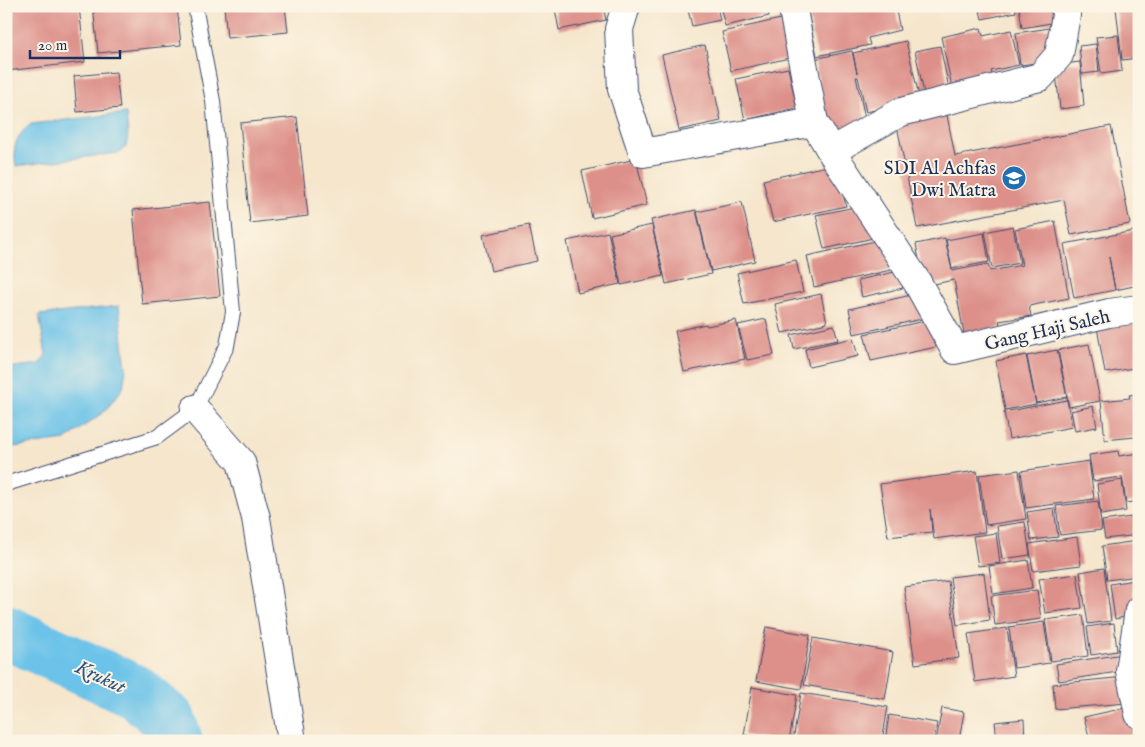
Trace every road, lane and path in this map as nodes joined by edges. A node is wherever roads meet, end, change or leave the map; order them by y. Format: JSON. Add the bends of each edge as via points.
{"nodes":[{"id":1,"x":195,"y":6,"type":"edge"},
{"id":2,"x":626,"y":6,"type":"edge"},
{"id":3,"x":794,"y":6,"type":"edge"},
{"id":4,"x":1065,"y":6,"type":"edge"},
{"id":5,"x":814,"y":122,"type":"junction"},
{"id":6,"x":831,"y":151,"type":"junction"},
{"id":7,"x":1139,"y":309,"type":"edge"},
{"id":8,"x":195,"y":409,"type":"junction"},
{"id":9,"x":6,"y":484,"type":"edge"},
{"id":10,"x":1139,"y":610,"type":"edge"},
{"id":11,"x":1139,"y":714,"type":"edge"},
{"id":12,"x":292,"y":741,"type":"edge"}],
"edges":[{"from":1,"to":8,"type":"lane","via":[[213,101],[233,312],[228,346]]},
{"from":2,"to":5,"type":"street","via":[[620,29],[622,89],[643,153]]},
{"from":3,"to":5,"type":"street"},
{"from":4,"to":6,"type":"street","via":[[1059,55],[1040,77],[901,112]]},
{"from":5,"to":6,"type":"street"},
{"from":6,"to":7,"type":"street","name":"Gang Haji Saleh","via":[[917,282],[955,350],[1109,313]]},
{"from":8,"to":9,"type":"lane","via":[[157,437]]},
{"from":8,"to":12,"type":"street","via":[[241,462],[256,518]]},
{"from":10,"to":11,"type":"street","via":[[1130,671]]}]}
